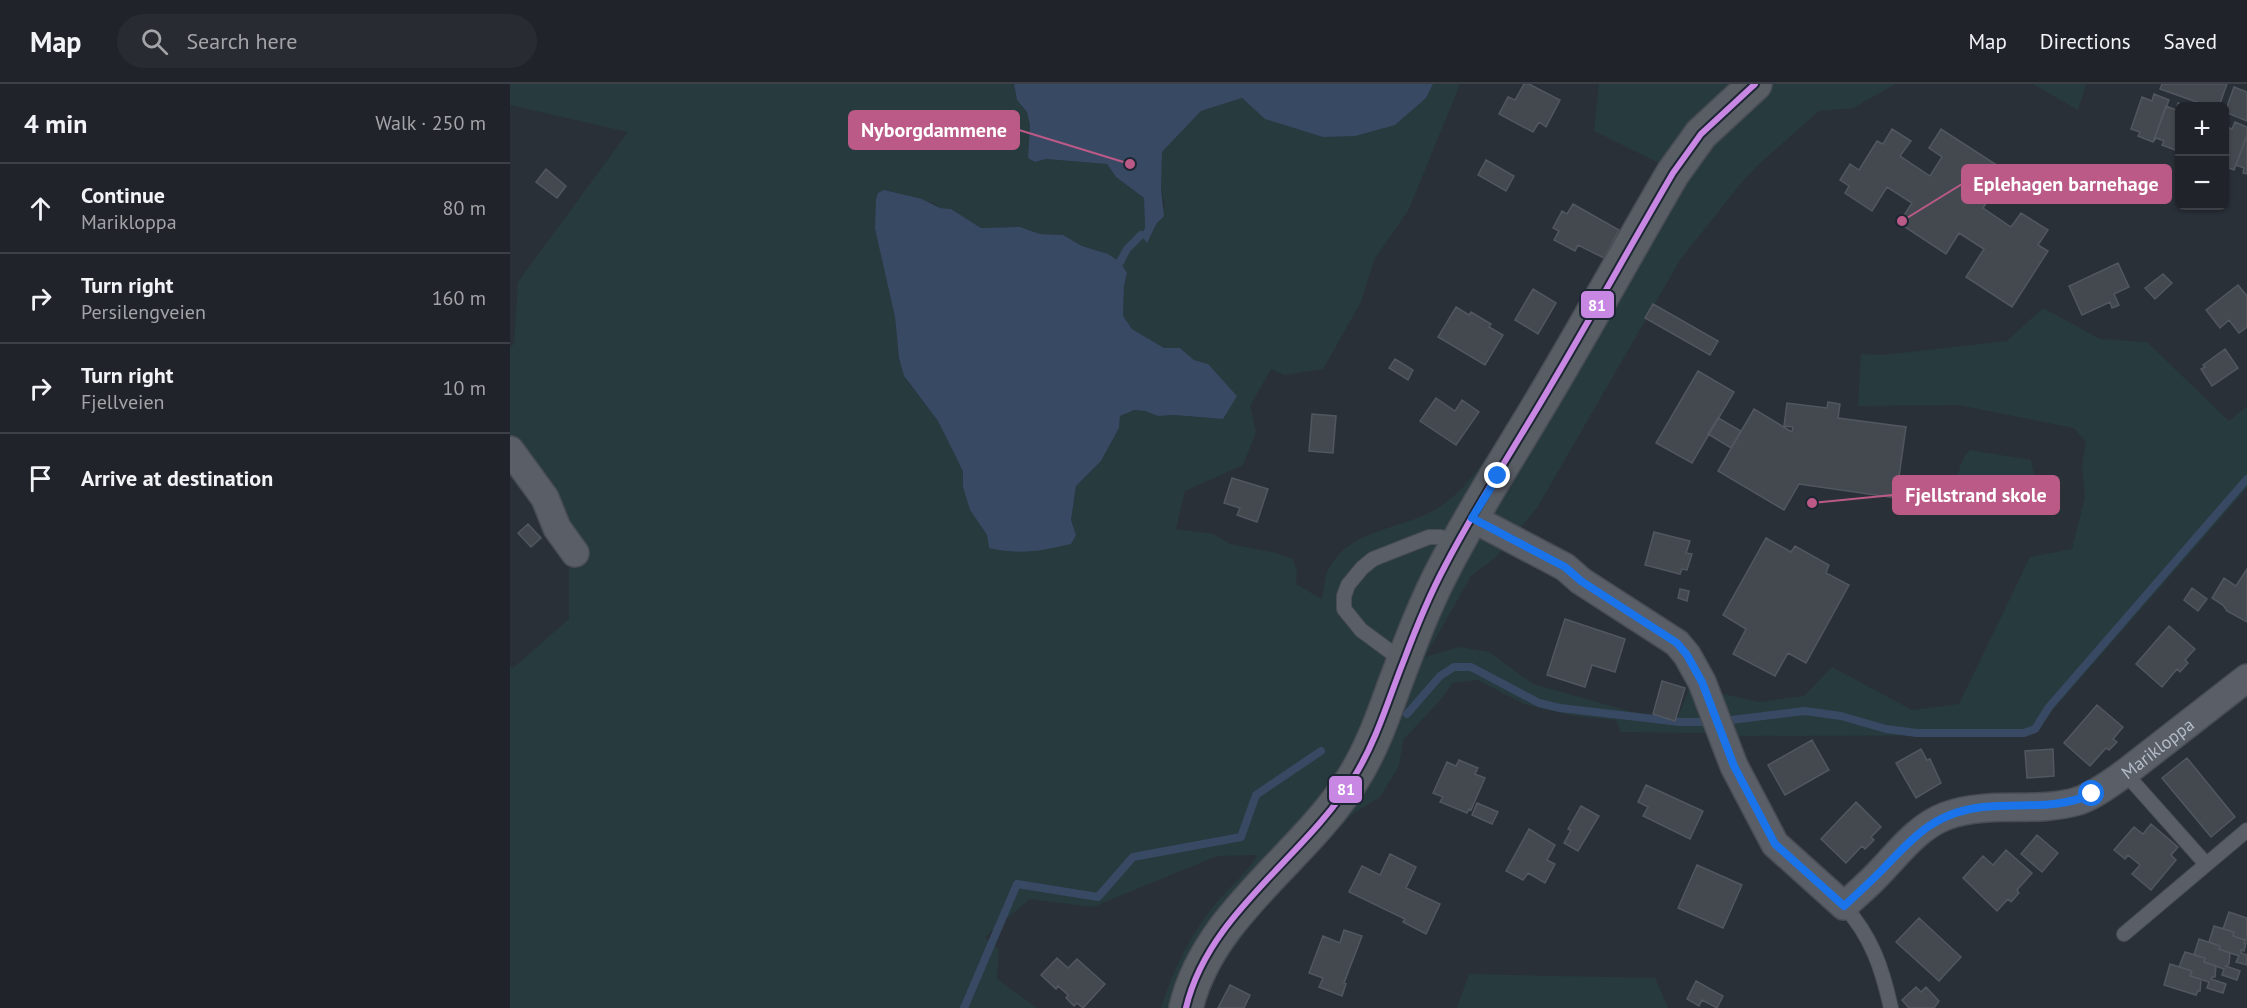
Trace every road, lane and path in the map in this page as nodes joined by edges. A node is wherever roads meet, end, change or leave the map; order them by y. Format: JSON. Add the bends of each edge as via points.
{"nodes":[{"id":1,"x":1755,"y":84,"type":"edge"},
{"id":2,"x":510,"y":450,"type":"edge"},
{"id":3,"x":1464,"y":531,"type":"junction"},
{"id":4,"x":575,"y":553,"type":"dead end"},
{"id":5,"x":1403,"y":661,"type":"junction"},
{"id":6,"x":2247,"y":678,"type":"edge"},
{"id":7,"x":2125,"y":773,"type":"junction"},
{"id":8,"x":2247,"y":830,"type":"edge"},
{"id":9,"x":2206,"y":864,"type":"junction"},
{"id":10,"x":1844,"y":906,"type":"junction"},
{"id":11,"x":2124,"y":934,"type":"dead end"},
{"id":12,"x":1186,"y":1008,"type":"edge"},
{"id":13,"x":1892,"y":1008,"type":"edge"}],
"edges":[{"from":1,"to":3,"type":"main road","via":[[1701,134],[1673,173]]},
{"from":2,"to":4,"type":"street","via":[[545,498]]},
{"from":3,"to":5,"type":"main road"},
{"from":3,"to":5,"type":"lane","via":[[1429,537],[1374,559],[1348,585],[1344,609],[1361,630]]},
{"from":3,"to":10,"type":"street","via":[[1565,567],[1677,643],[1693,664],[1734,766],[1775,844]]},
{"from":5,"to":12,"type":"main road","via":[[1380,725],[1355,775],[1316,830],[1210,948]]},
{"from":6,"to":7,"type":"street","name":"Marikloppa"},
{"from":7,"to":9,"type":"lane"},
{"from":7,"to":10,"type":"street","name":"Marikloppa","via":[[2079,800],[1983,807],[1945,816],[1911,839]]},
{"from":8,"to":9,"type":"lane"},
{"from":9,"to":11,"type":"lane"},
{"from":10,"to":13,"type":"lane","via":[[1871,944]]}]}
